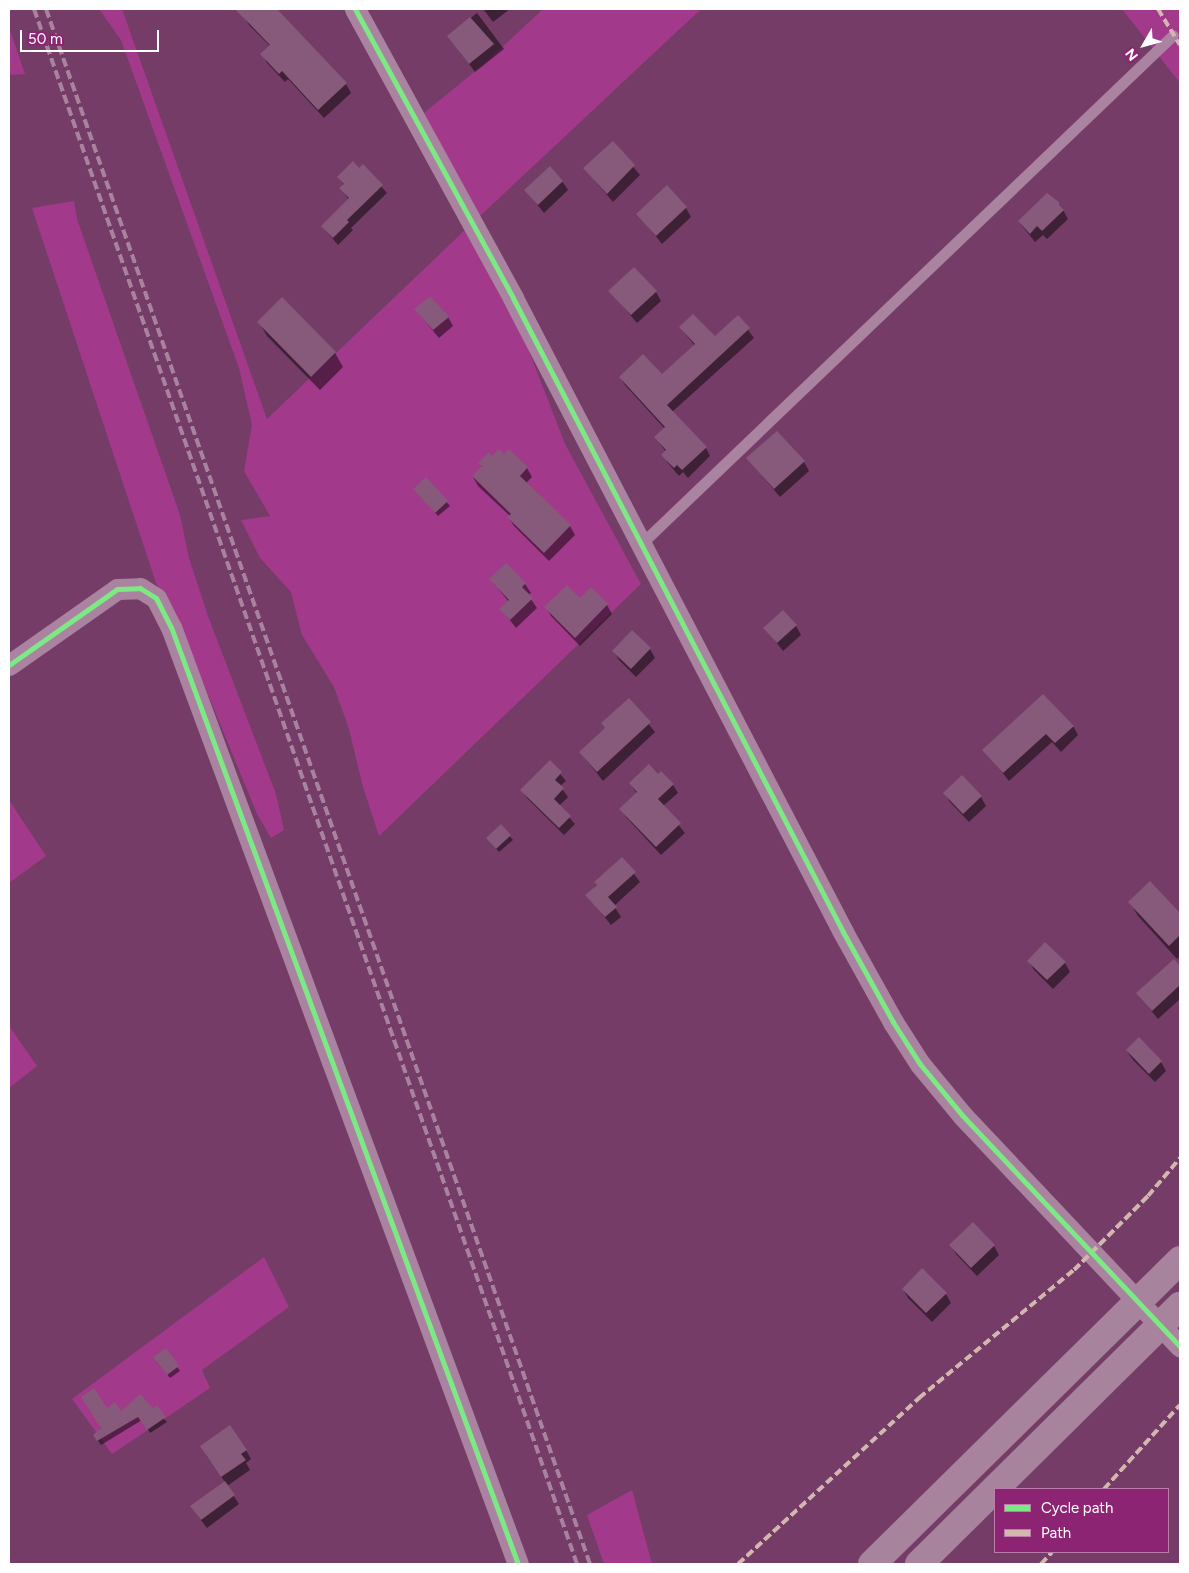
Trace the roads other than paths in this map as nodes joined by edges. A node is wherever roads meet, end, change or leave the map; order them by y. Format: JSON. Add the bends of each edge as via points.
{"nodes":[{"id":1,"x":355,"y":9,"type":"edge"},
{"id":2,"x":1173,"y":35,"type":"dead end"},
{"id":3,"x":641,"y":544,"type":"junction"},
{"id":4,"x":9,"y":665,"type":"edge"},
{"id":5,"x":1180,"y":1260,"type":"edge"},
{"id":6,"x":1175,"y":1313,"type":"edge"},
{"id":7,"x":1180,"y":1346,"type":"edge"},
{"id":8,"x":997,"y":1488,"type":"edge"},
{"id":9,"x":994,"y":1490,"type":"edge"},
{"id":10,"x":518,"y":1564,"type":"edge"},
{"id":11,"x":872,"y":1564,"type":"edge"},
{"id":12,"x":919,"y":1564,"type":"edge"}],
"edges":[{"from":1,"to":3,"type":"street","via":[[476,228]]},
{"from":2,"to":3,"type":"lane"},
{"from":3,"to":7,"type":"street","via":[[843,932],[902,1036],[955,1108]]},
{"from":4,"to":10,"type":"street","via":[[117,589],[140,588],[156,598],[171,627]]},
{"from":5,"to":11,"type":"highway"},
{"from":6,"to":8,"type":"highway"},
{"from":9,"to":12,"type":"highway"}]}
